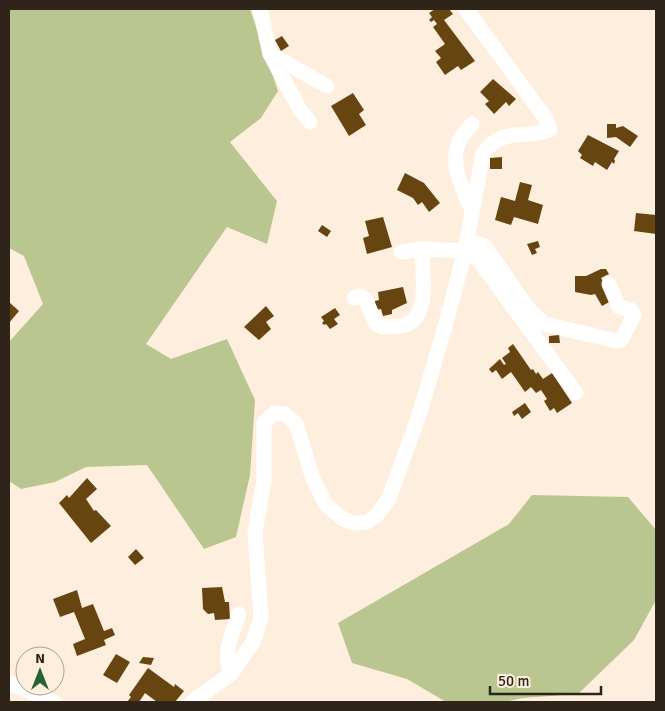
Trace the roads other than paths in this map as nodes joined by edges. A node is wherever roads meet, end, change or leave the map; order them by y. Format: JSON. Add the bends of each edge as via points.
{"nodes":[{"id":1,"x":260,"y":9,"type":"edge"},
{"id":2,"x":466,"y":9,"type":"edge"},
{"id":3,"x":270,"y":54,"type":"junction"},
{"id":4,"x":327,"y":86,"type":"dead end"},
{"id":5,"x":310,"y":122,"type":"dead end"},
{"id":6,"x":472,"y":124,"type":"dead end"},
{"id":7,"x":472,"y":210,"type":"junction"},
{"id":8,"x":466,"y":245,"type":"junction"},
{"id":9,"x":422,"y":249,"type":"junction"},
{"id":10,"x":401,"y":252,"type":"dead end"},
{"id":11,"x":609,"y":284,"type":"dead end"},
{"id":12,"x":354,"y":298,"type":"dead end"},
{"id":13,"x":576,"y":394,"type":"dead end"},
{"id":14,"x":239,"y":614,"type":"dead end"},
{"id":15,"x":231,"y":674,"type":"junction"},
{"id":16,"x":9,"y":683,"type":"edge"},
{"id":17,"x":54,"y":702,"type":"edge"},
{"id":18,"x":192,"y":702,"type":"edge"}],
"edges":[{"from":1,"to":3,"type":"street"},
{"from":2,"to":7,"type":"street","via":[[546,119],[550,130],[506,136],[490,142],[483,154]]},
{"from":3,"to":4,"type":"street"},
{"from":3,"to":5,"type":"street","via":[[300,110]]},
{"from":6,"to":7,"type":"street","via":[[458,143],[455,157],[458,175]]},
{"from":7,"to":8,"type":"street"},
{"from":8,"to":9,"type":"street"},
{"from":8,"to":11,"type":"street","via":[[485,246],[526,306],[544,324],[617,341],[622,339],[634,315],[631,310],[619,307]]},
{"from":8,"to":13,"type":"street"},
{"from":8,"to":15,"type":"street","via":[[420,412],[389,498],[378,514],[367,522],[354,523],[342,519],[326,505],[313,479],[296,424],[285,414],[274,413],[264,423],[264,480],[255,533],[261,618],[253,642]]},
{"from":9,"to":10,"type":"street"},
{"from":9,"to":12,"type":"street","via":[[422,302],[418,316],[410,324],[385,328],[377,325],[364,299],[360,296]]},
{"from":14,"to":15,"type":"street","via":[[226,663]]},
{"from":15,"to":18,"type":"street"},
{"from":16,"to":17,"type":"street"}]}
